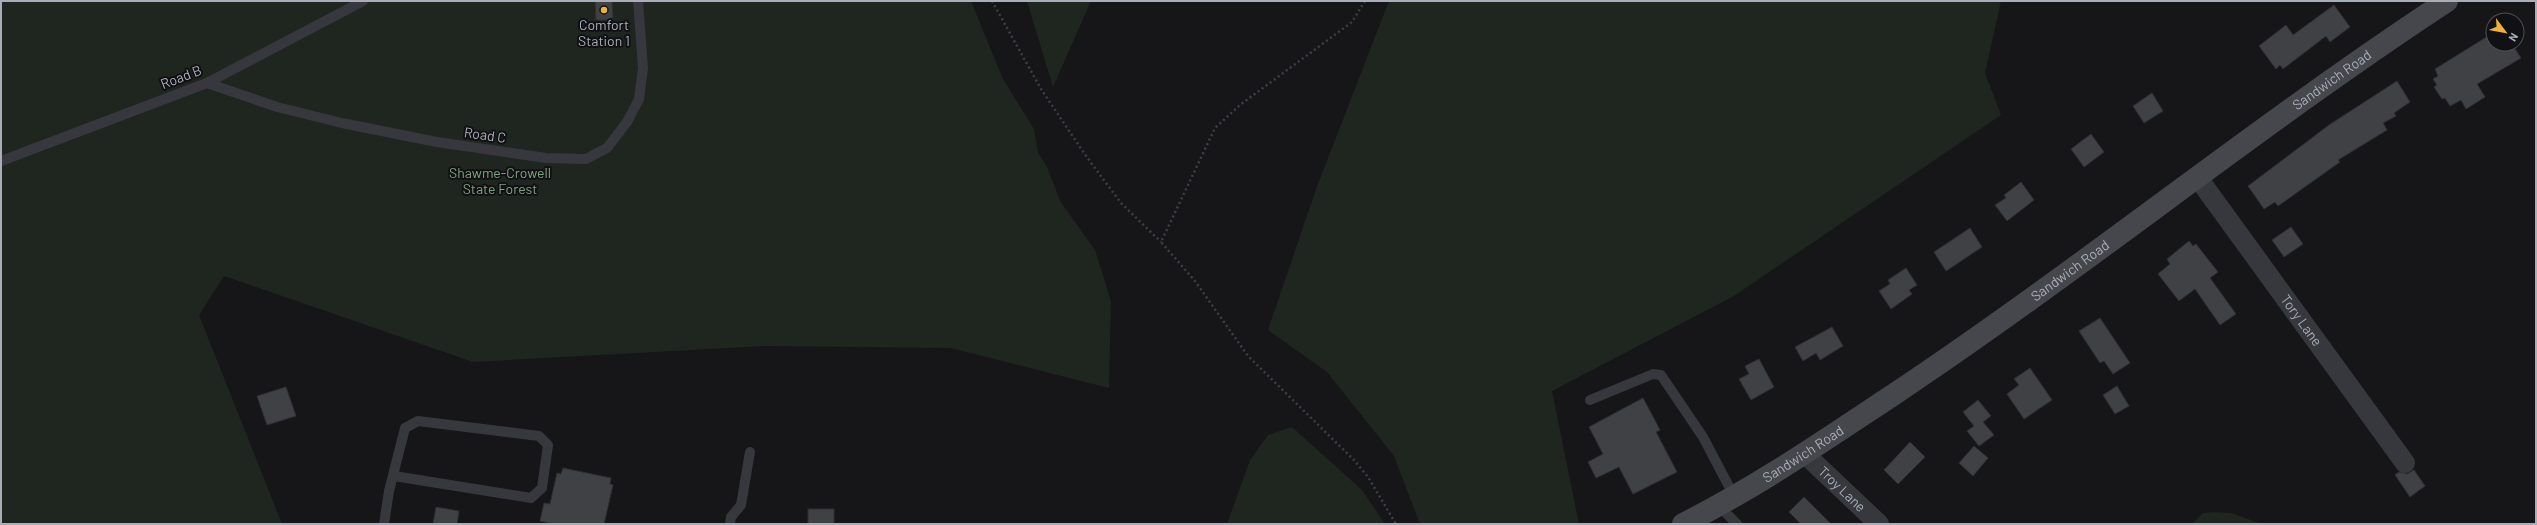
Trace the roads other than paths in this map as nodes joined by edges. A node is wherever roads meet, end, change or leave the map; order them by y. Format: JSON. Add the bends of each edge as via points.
{"nodes":[{"id":1,"x":363,"y":1,"type":"edge"},
{"id":2,"x":638,"y":1,"type":"edge"},
{"id":3,"x":2447,"y":1,"type":"edge"},
{"id":4,"x":207,"y":83,"type":"junction"},
{"id":5,"x":1,"y":160,"type":"edge"},
{"id":6,"x":2198,"y":178,"type":"junction"},
{"id":7,"x":1590,"y":400,"type":"dead end"},
{"id":8,"x":750,"y":452,"type":"dead end"},
{"id":9,"x":1805,"y":454,"type":"junction"},
{"id":10,"x":2405,"y":463,"type":"dead end"},
{"id":11,"x":394,"y":476,"type":"junction"},
{"id":12,"x":1726,"y":501,"type":"junction"},
{"id":13,"x":384,"y":524,"type":"edge"},
{"id":14,"x":730,"y":524,"type":"edge"},
{"id":15,"x":1683,"y":524,"type":"edge"},
{"id":16,"x":1737,"y":524,"type":"edge"},
{"id":17,"x":1879,"y":524,"type":"edge"}],
"edges":[{"from":1,"to":4,"type":"lane","name":"Road B"},
{"from":2,"to":4,"type":"lane","name":"Road C","via":[[643,68],[639,99],[627,122],[607,148],[586,159],[546,158],[452,145],[349,125],[277,107]]},
{"from":3,"to":6,"type":"main road","name":"Sandwich Road","via":[[2349,67]]},
{"from":4,"to":5,"type":"lane","name":"Road B"},
{"from":6,"to":9,"type":"main road","name":"Sandwich Road","via":[[1955,353]]},
{"from":6,"to":10,"type":"street","name":"Tory Lane"},
{"from":7,"to":12,"type":"lane","via":[[1653,374],[1661,375],[1703,437]]},
{"from":8,"to":14,"type":"lane","via":[[741,505],[731,517]]},
{"from":9,"to":12,"type":"main road","name":"Sandwich Road"},
{"from":9,"to":17,"type":"street","name":"Troy Lane"},
{"from":11,"to":11,"type":"lane","via":[[405,428],[418,421],[539,436],[548,445],[542,488],[531,498]]},
{"from":11,"to":13,"type":"lane"},
{"from":12,"to":15,"type":"main road","name":"Sandwich Road"},
{"from":12,"to":16,"type":"lane"}]}
